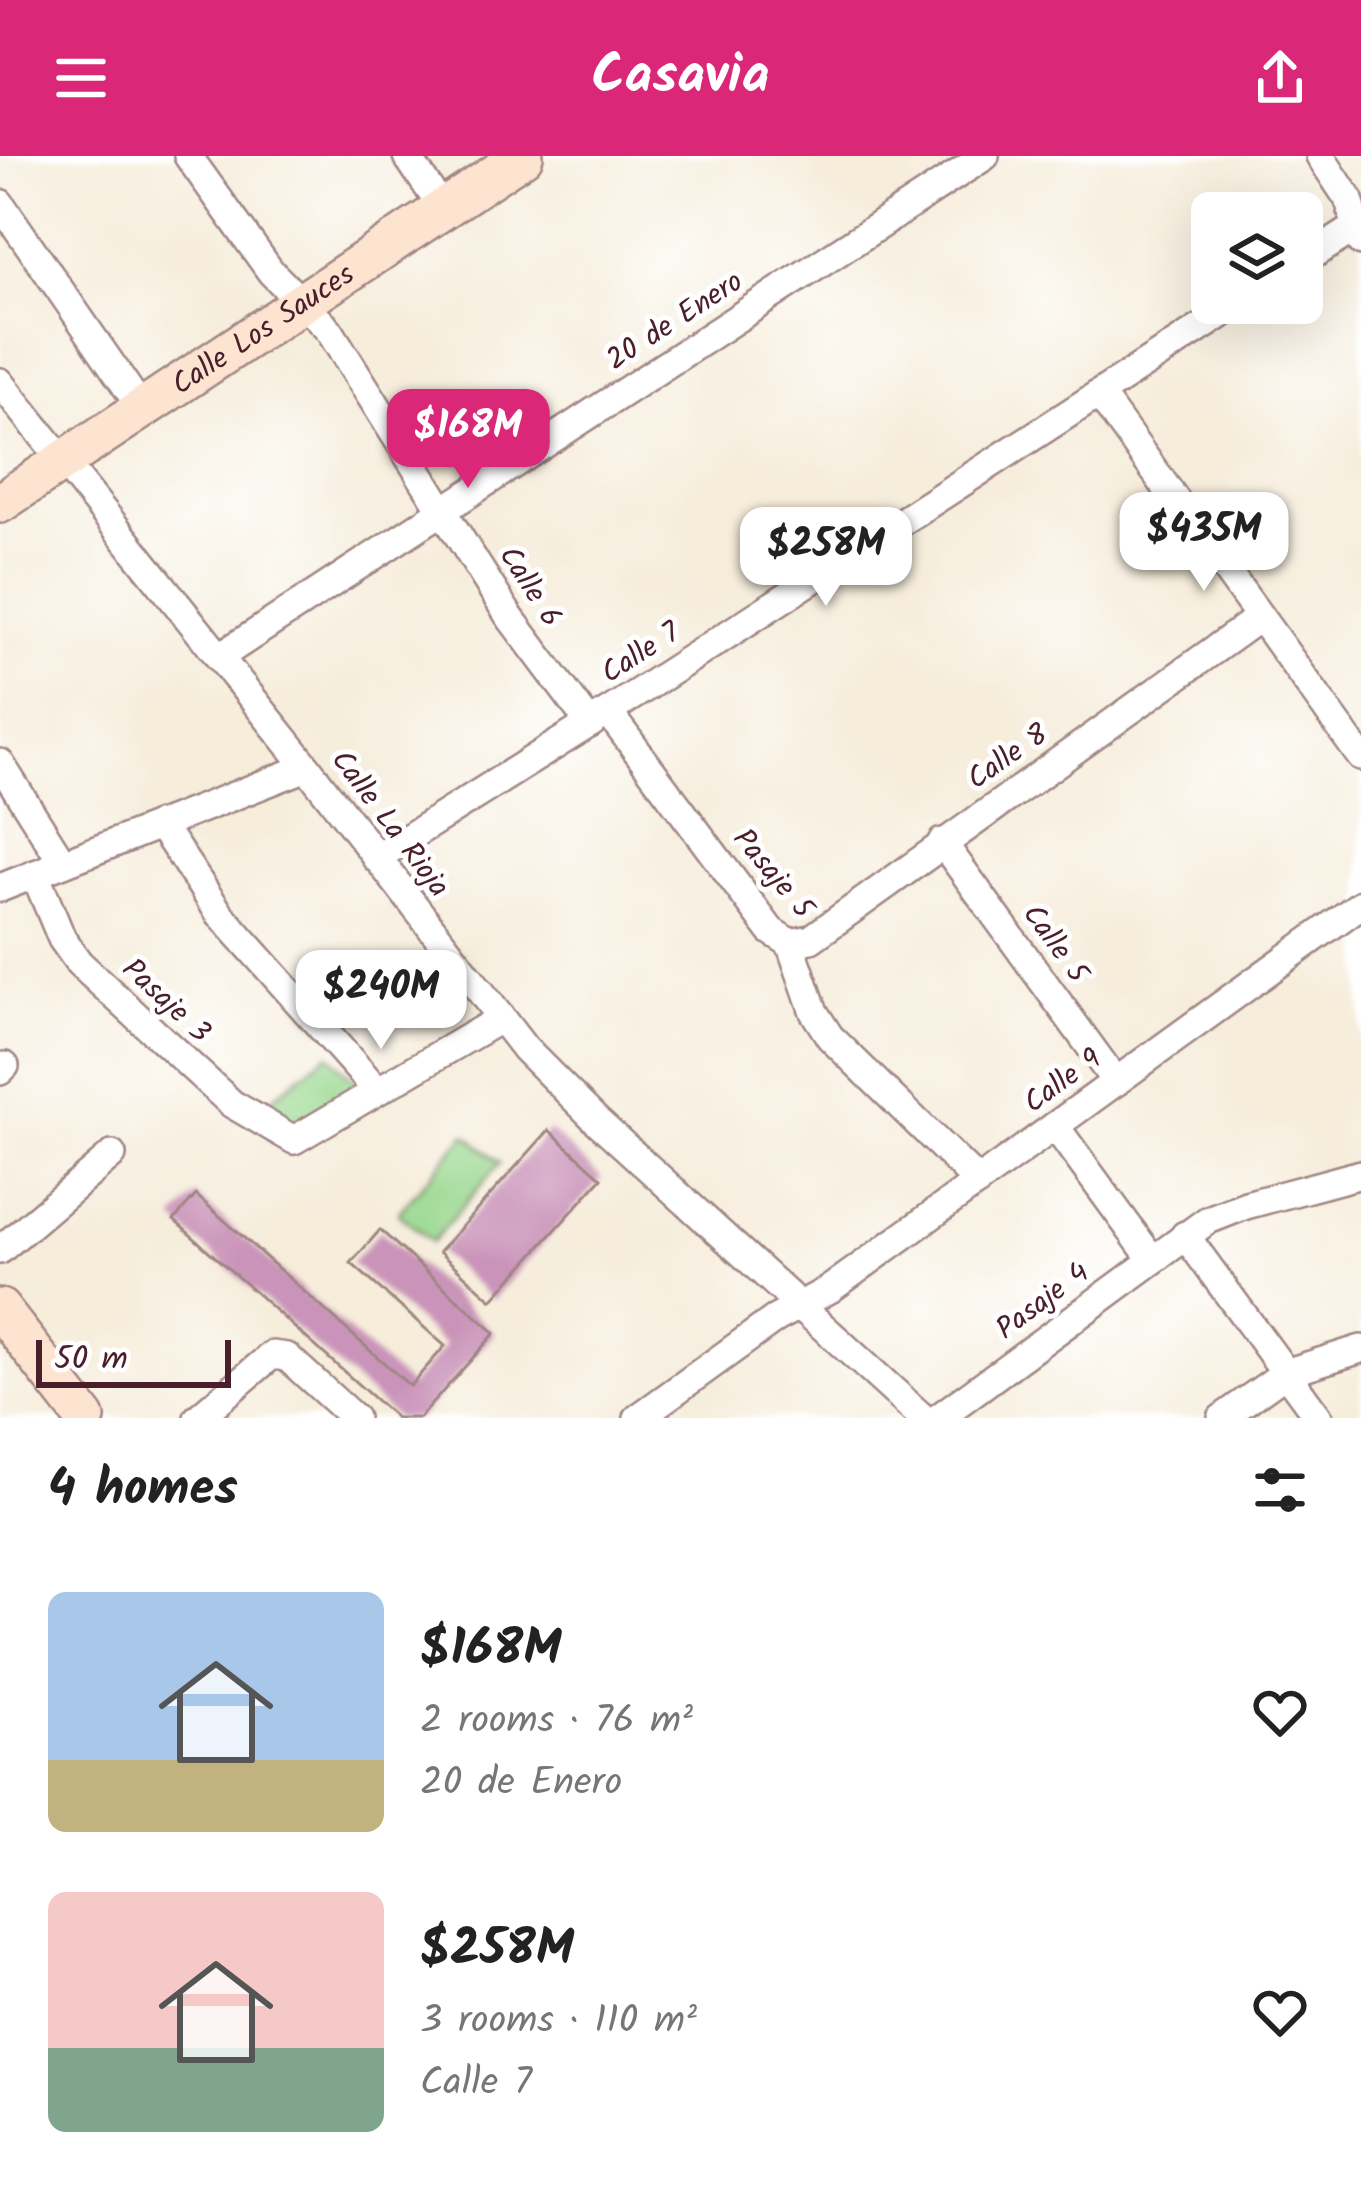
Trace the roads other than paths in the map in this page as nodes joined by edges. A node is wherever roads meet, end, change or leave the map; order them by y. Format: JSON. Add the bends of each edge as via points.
{"nodes":[{"id":1,"x":188,"y":156,"type":"edge"},
{"id":2,"x":407,"y":156,"type":"edge"},
{"id":3,"x":523,"y":156,"type":"edge"},
{"id":4,"x":985,"y":156,"type":"edge"},
{"id":5,"x":1320,"y":156,"type":"edge"},
{"id":6,"x":0,"y":203,"type":"edge"},
{"id":7,"x":443,"y":209,"type":"junction"},
{"id":8,"x":1360,"y":231,"type":"edge"},
{"id":9,"x":1323,"y":251,"type":"edge"},
{"id":10,"x":302,"y":303,"type":"junction"},
{"id":11,"x":1207,"y":324,"type":"edge"},
{"id":12,"x":0,"y":382,"type":"edge"},
{"id":13,"x":1099,"y":394,"type":"junction"},
{"id":14,"x":142,"y":409,"type":"junction"},
{"id":15,"x":62,"y":461,"type":"junction"},
{"id":16,"x":0,"y":503,"type":"edge"},
{"id":17,"x":443,"y":510,"type":"junction"},
{"id":18,"x":1260,"y":617,"type":"junction"},
{"id":19,"x":219,"y":657,"type":"junction"},
{"id":20,"x":599,"y":718,"type":"junction"},
{"id":21,"x":1361,"y":757,"type":"edge"},
{"id":22,"x":0,"y":764,"type":"edge"},
{"id":23,"x":307,"y":767,"type":"junction"},
{"id":24,"x":160,"y":824,"type":"junction"},
{"id":25,"x":942,"y":842,"type":"junction"},
{"id":26,"x":376,"y":858,"type":"junction"},
{"id":27,"x":63,"y":862,"type":"junction"},
{"id":28,"x":35,"y":874,"type":"junction"},
{"id":29,"x":0,"y":888,"type":"edge"},
{"id":30,"x":1361,"y":904,"type":"edge"},
{"id":31,"x":790,"y":943,"type":"junction"},
{"id":32,"x":500,"y":1019,"type":"junction"},
{"id":33,"x":1116,"y":1082,"type":"junction"},
{"id":34,"x":377,"y":1090,"type":"junction"},
{"id":35,"x":1055,"y":1126,"type":"junction"},
{"id":36,"x":112,"y":1155,"type":"dead end"},
{"id":37,"x":1361,"y":1174,"type":"edge"},
{"id":38,"x":978,"y":1182,"type":"junction"},
{"id":39,"x":1185,"y":1234,"type":"junction"},
{"id":40,"x":0,"y":1250,"type":"edge"},
{"id":41,"x":1152,"y":1259,"type":"junction"},
{"id":42,"x":800,"y":1306,"type":"junction"},
{"id":43,"x":0,"y":1309,"type":"edge"},
{"id":44,"x":1361,"y":1348,"type":"edge"},
{"id":45,"x":1285,"y":1373,"type":"junction"},
{"id":46,"x":70,"y":1413,"type":"edge"},
{"id":47,"x":198,"y":1418,"type":"edge"},
{"id":48,"x":354,"y":1418,"type":"edge"},
{"id":49,"x":638,"y":1418,"type":"edge"},
{"id":50,"x":923,"y":1418,"type":"edge"},
{"id":51,"x":938,"y":1418,"type":"edge"},
{"id":52,"x":1222,"y":1418,"type":"edge"},
{"id":53,"x":1319,"y":1418,"type":"edge"}],
"edges":[{"from":1,"to":10,"type":"street"},
{"from":2,"to":7,"type":"street"},
{"from":3,"to":7,"type":"street","name":"Calle Los Sauces"},
{"from":4,"to":17,"type":"street","name":"20 de Enero"},
{"from":5,"to":8,"type":"street"},
{"from":6,"to":14,"type":"street"},
{"from":7,"to":10,"type":"street","name":"Calle Los Sauces"},
{"from":8,"to":9,"type":"street"},
{"from":10,"to":14,"type":"street","name":"Calle Los Sauces"},
{"from":10,"to":17,"type":"street","name":"Calle 6","via":[[329,330]]},
{"from":11,"to":13,"type":"street","name":"Calle 7"},
{"from":12,"to":15,"type":"street","name":"Calle La Rioja"},
{"from":13,"to":18,"type":"street"},
{"from":13,"to":20,"type":"street","name":"Calle 7"},
{"from":14,"to":15,"type":"street","name":"Calle Los Sauces"},
{"from":15,"to":16,"type":"street","name":"Calle Los Sauces"},
{"from":15,"to":19,"type":"street","name":"Calle La Rioja"},
{"from":17,"to":19,"type":"street","name":"20 de Enero"},
{"from":17,"to":20,"type":"street","name":"Calle 6","via":[[532,650]]},
{"from":18,"to":21,"type":"street"},
{"from":18,"to":25,"type":"street","name":"Calle 8"},
{"from":19,"to":23,"type":"street","name":"Calle La Rioja"},
{"from":20,"to":26,"type":"street","name":"Calle 7"},
{"from":20,"to":31,"type":"street","name":"Pasaje 5","via":[[771,931]]},
{"from":22,"to":27,"type":"street"},
{"from":23,"to":24,"type":"street"},
{"from":23,"to":26,"type":"street","name":"Calle La Rioja"},
{"from":24,"to":27,"type":"street"},
{"from":24,"to":34,"type":"street","via":[[220,914]]},
{"from":25,"to":31,"type":"street","name":"Calle 8","via":[[811,939]]},
{"from":25,"to":33,"type":"street","name":"Calle 5"},
{"from":26,"to":32,"type":"street","name":"Calle La Rioja"},
{"from":27,"to":28,"type":"street"},
{"from":28,"to":29,"type":"street"},
{"from":28,"to":34,"type":"street","name":"Pasaje 3","via":[[79,963],[232,1104],[294,1140]]},
{"from":30,"to":33,"type":"street","name":"Calle 9"},
{"from":31,"to":38,"type":"street","name":"Pasaje 5","via":[[830,1037]]},
{"from":32,"to":34,"type":"street"},
{"from":32,"to":42,"type":"street","name":"Calle La Rioja","via":[[569,1094]]},
{"from":33,"to":35,"type":"street","name":"Calle 9"},
{"from":35,"to":38,"type":"street","name":"Calle 9"},
{"from":35,"to":41,"type":"street"},
{"from":36,"to":40,"type":"street"},
{"from":37,"to":39,"type":"street","name":"Pasaje 4","via":[[1246,1205]]},
{"from":38,"to":42,"type":"street","name":"Calle 9"},
{"from":39,"to":41,"type":"street","name":"Pasaje 4"},
{"from":39,"to":45,"type":"street"},
{"from":41,"to":51,"type":"street","name":"Pasaje 4"},
{"from":42,"to":49,"type":"street","name":"Calle 9"},
{"from":42,"to":50,"type":"street","name":"Calle La Rioja"},
{"from":43,"to":46,"type":"street"},
{"from":44,"to":45,"type":"street"},
{"from":45,"to":52,"type":"street"},
{"from":45,"to":53,"type":"street"},
{"from":47,"to":48,"type":"street","via":[[272,1355],[286,1357]]}]}
